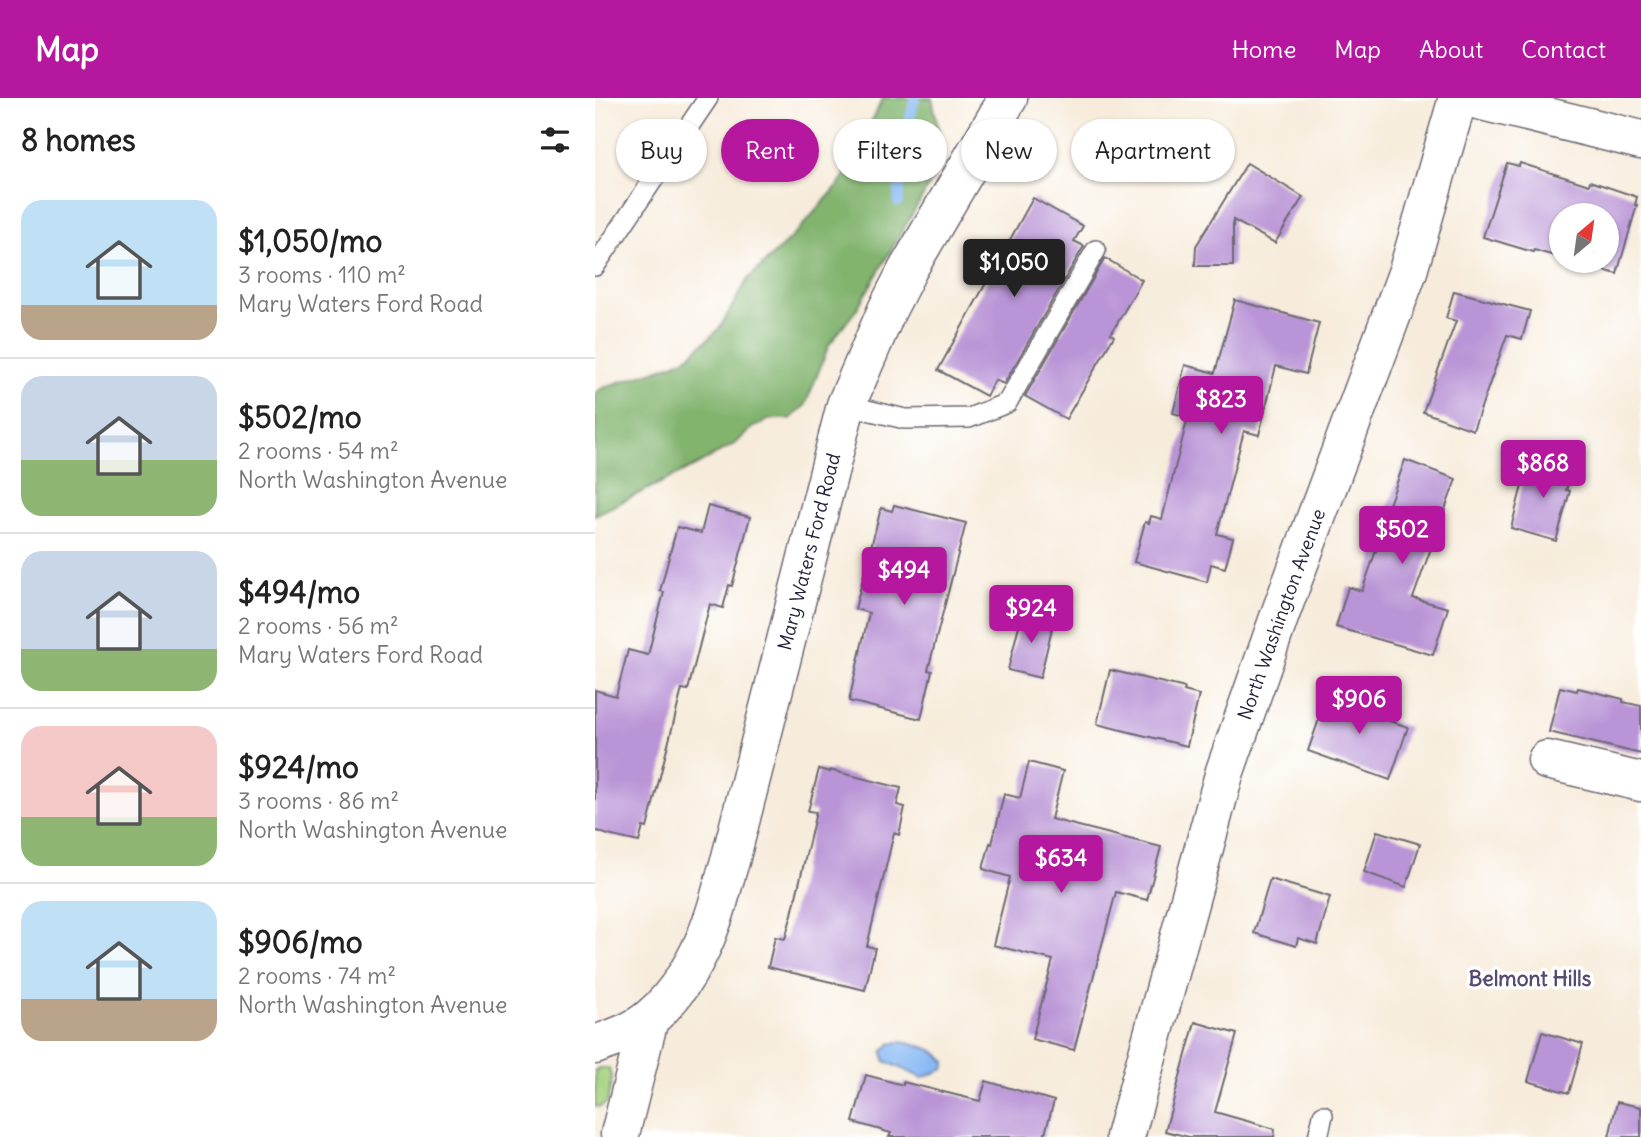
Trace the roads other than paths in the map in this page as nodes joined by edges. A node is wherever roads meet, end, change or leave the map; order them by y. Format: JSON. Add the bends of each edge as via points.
{"nodes":[{"id":1,"x":708,"y":98,"type":"edge"},
{"id":2,"x":1008,"y":98,"type":"edge"},
{"id":3,"x":1458,"y":98,"type":"edge"},
{"id":4,"x":1470,"y":98,"type":"edge"},
{"id":5,"x":1641,"y":140,"type":"edge"},
{"id":6,"x":1096,"y":250,"type":"dead end"},
{"id":7,"x":595,"y":265,"type":"edge"},
{"id":8,"x":846,"y":405,"type":"junction"},
{"id":9,"x":1547,"y":760,"type":"dead end"},
{"id":10,"x":1641,"y":782,"type":"edge"},
{"id":11,"x":649,"y":1019,"type":"junction"},
{"id":12,"x":595,"y":1045,"type":"edge"},
{"id":13,"x":1323,"y":1115,"type":"dead end"},
{"id":14,"x":615,"y":1133,"type":"edge"},
{"id":15,"x":1125,"y":1137,"type":"edge"},
{"id":16,"x":1318,"y":1137,"type":"edge"}],
"edges":[{"from":1,"to":7,"type":"lane"},
{"from":2,"to":8,"type":"street","name":"Mary Waters Ford Road","via":[[908,269]]},
{"from":3,"to":15,"type":"street","name":"North Washington Avenue","via":[[1408,271],[1226,771]]},
{"from":4,"to":5,"type":"street"},
{"from":6,"to":8,"type":"lane","via":[[1007,403],[969,418],[905,419]]},
{"from":8,"to":11,"type":"street","name":"Mary Waters Ford Road","via":[[712,924],[686,976]]},
{"from":9,"to":10,"type":"street"},
{"from":11,"to":12,"type":"street","name":"Mary Waters Ford Road"},
{"from":11,"to":14,"type":"street","name":"Mary Waters Ford Road"},
{"from":13,"to":16,"type":"lane"}]}
